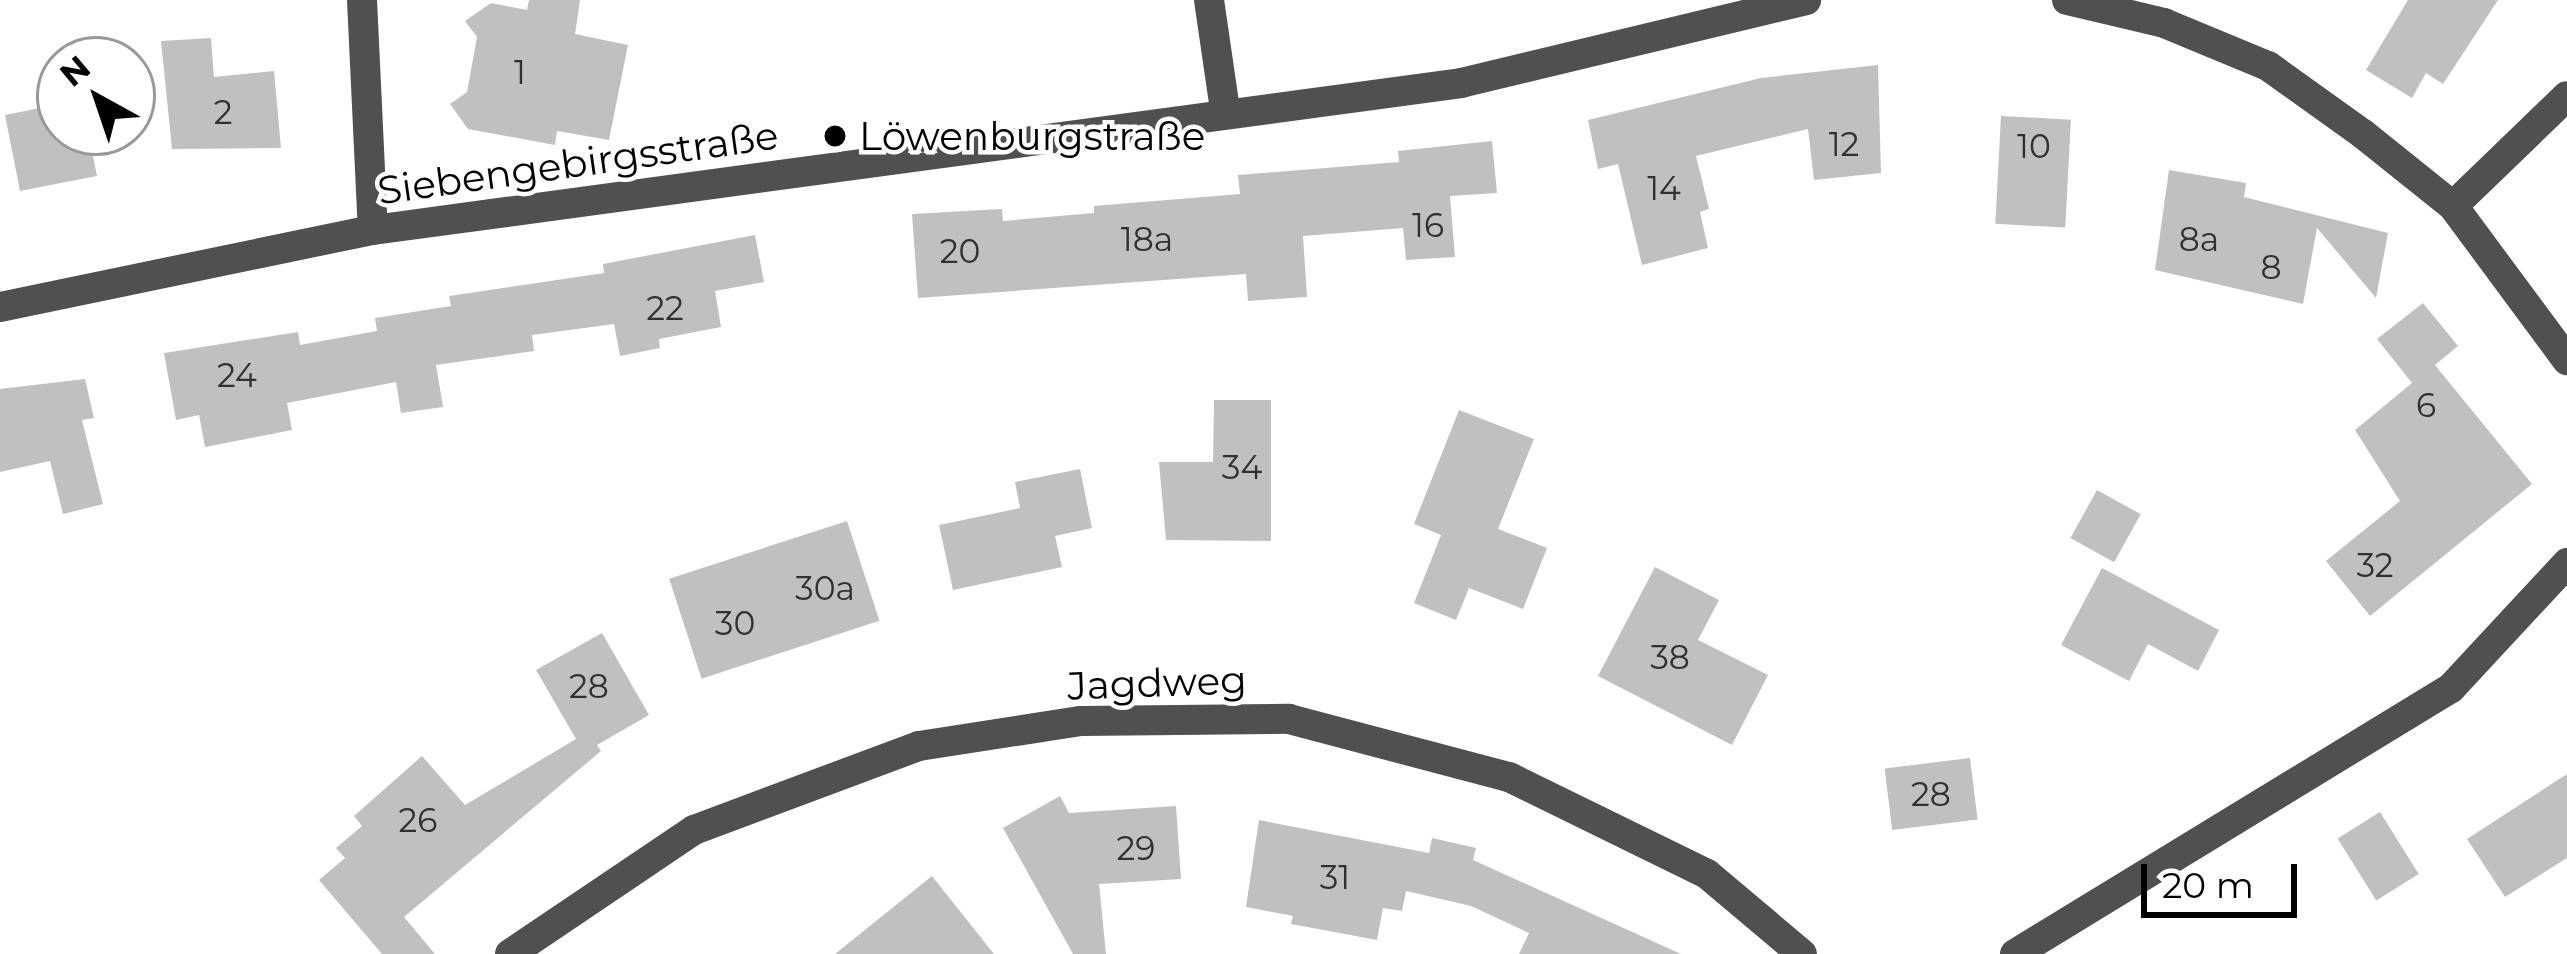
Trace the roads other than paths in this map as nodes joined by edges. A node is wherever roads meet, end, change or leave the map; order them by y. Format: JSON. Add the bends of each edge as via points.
{"nodes":[{"id":1,"x":362,"y":0,"type":"edge"},
{"id":2,"x":1209,"y":0,"type":"edge"},
{"id":3,"x":1806,"y":0,"type":"edge"},
{"id":4,"x":2067,"y":0,"type":"edge"},
{"id":5,"x":2567,"y":96,"type":"edge"},
{"id":6,"x":1225,"y":110,"type":"junction"},
{"id":7,"x":2453,"y":206,"type":"junction"},
{"id":8,"x":373,"y":230,"type":"junction"},
{"id":9,"x":0,"y":307,"type":"edge"},
{"id":10,"x":2567,"y":360,"type":"edge"},
{"id":11,"x":2567,"y":563,"type":"edge"},
{"id":12,"x":509,"y":954,"type":"edge"},
{"id":13,"x":1802,"y":954,"type":"edge"},
{"id":14,"x":2015,"y":954,"type":"edge"}],
"edges":[{"from":1,"to":8,"type":"street"},
{"from":2,"to":6,"type":"street"},
{"from":3,"to":6,"type":"street","name":"Siebengebirgsstraße","via":[[1461,83]]},
{"from":4,"to":7,"type":"street","via":[[2164,23],[2268,66]]},
{"from":5,"to":7,"type":"street"},
{"from":6,"to":8,"type":"street","name":"Siebengebirgsstraße"},
{"from":7,"to":10,"type":"street"},
{"from":8,"to":9,"type":"street","name":"Siebengebirgsstraße"},
{"from":11,"to":14,"type":"street","via":[[2451,688]]},
{"from":12,"to":13,"type":"street","name":"Jagdweg","via":[[694,830],[919,746],[1081,721],[1289,719],[1510,777],[1707,874]]}]}
